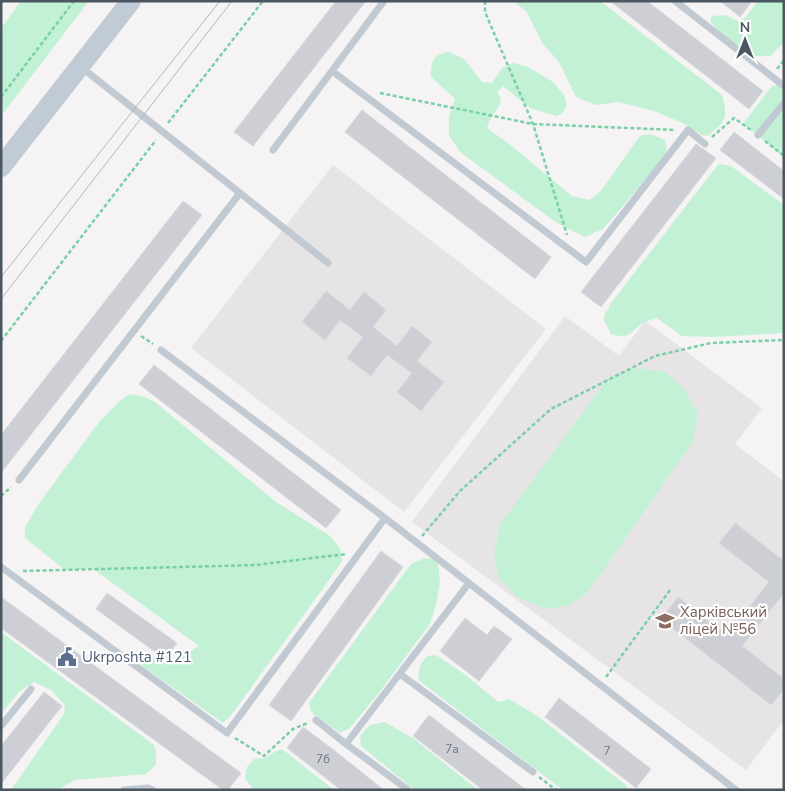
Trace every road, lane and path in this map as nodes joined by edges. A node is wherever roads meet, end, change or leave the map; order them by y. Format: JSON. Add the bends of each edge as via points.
{"nodes":[{"id":1,"x":74,"y":1,"type":"edge"},
{"id":2,"x":131,"y":1,"type":"edge"},
{"id":3,"x":263,"y":1,"type":"edge"},
{"id":4,"x":384,"y":1,"type":"edge"},
{"id":5,"x":485,"y":1,"type":"edge"},
{"id":6,"x":675,"y":1,"type":"edge"},
{"id":7,"x":685,"y":4,"type":"edge"},
{"id":8,"x":80,"y":66,"type":"junction"},
{"id":9,"x":332,"y":71,"type":"junction"},
{"id":10,"x":784,"y":86,"type":"edge"},
{"id":11,"x":356,"y":89,"type":"junction"},
{"id":12,"x":1,"y":97,"type":"edge"},
{"id":13,"x":784,"y":103,"type":"edge"},
{"id":14,"x":533,"y":124,"type":"junction"},
{"id":15,"x":688,"y":130,"type":"junction"},
{"id":16,"x":162,"y":131,"type":"junction"},
{"id":17,"x":758,"y":135,"type":"junction"},
{"id":18,"x":705,"y":144,"type":"joint"},
{"id":19,"x":273,"y":150,"type":"dead end"},
{"id":20,"x":784,"y":156,"type":"edge"},
{"id":21,"x":1,"y":167,"type":"edge"},
{"id":22,"x":240,"y":193,"type":"junction"},
{"id":23,"x":572,"y":252,"type":"junction"},
{"id":24,"x":328,"y":263,"type":"dead end"},
{"id":25,"x":133,"y":332,"type":"junction"},
{"id":26,"x":784,"y":340,"type":"edge"},
{"id":27,"x":1,"y":341,"type":"edge"},
{"id":28,"x":161,"y":350,"type":"joint"},
{"id":29,"x":19,"y":480,"type":"dead end"},
{"id":30,"x":385,"y":518,"type":"junction"},
{"id":31,"x":417,"y":543,"type":"junction"},
{"id":32,"x":360,"y":552,"type":"junction"},
{"id":33,"x":4,"y":569,"type":"edge"},
{"id":34,"x":469,"y":583,"type":"junction"},
{"id":35,"x":670,"y":590,"type":"dead end"},
{"id":36,"x":400,"y":674,"type":"junction"},
{"id":37,"x":601,"y":685,"type":"junction"},
{"id":38,"x":31,"y":689,"type":"dead end"},
{"id":39,"x":316,"y":720,"type":"joint"},
{"id":40,"x":1,"y":726,"type":"edge"},
{"id":41,"x":227,"y":733,"type":"junction"},
{"id":42,"x":346,"y":744,"type":"junction"},
{"id":43,"x":533,"y":772,"type":"joint"},
{"id":44,"x":407,"y":789,"type":"edge"},
{"id":45,"x":733,"y":789,"type":"edge"},
{"id":46,"x":124,"y":790,"type":"edge"},
{"id":47,"x":153,"y":790,"type":"edge"},
{"id":48,"x":556,"y":790,"type":"edge"}],
"edges":[{"from":1,"to":12,"type":"path"},
{"from":2,"to":8,"type":"main road"},
{"from":3,"to":16,"type":"path"},
{"from":4,"to":9,"type":"lane"},
{"from":5,"to":14,"type":"path","via":[[485,12]]},
{"from":6,"to":7,"type":"lane"},
{"from":7,"to":10,"type":"lane"},
{"from":8,"to":16,"type":"lane"},
{"from":8,"to":21,"type":"main road"},
{"from":9,"to":11,"type":"lane"},
{"from":9,"to":19,"type":"lane"},
{"from":11,"to":14,"type":"path"},
{"from":11,"to":23,"type":"lane"},
{"from":13,"to":17,"type":"lane"},
{"from":14,"to":15,"type":"path"},
{"from":14,"to":23,"type":"path"},
{"from":15,"to":18,"type":"lane"},
{"from":15,"to":23,"type":"lane","via":[[586,262]]},
{"from":16,"to":22,"type":"lane"},
{"from":16,"to":27,"type":"path"},
{"from":17,"to":18,"type":"path","via":[[734,118]]},
{"from":17,"to":20,"type":"path"},
{"from":22,"to":24,"type":"lane"},
{"from":22,"to":25,"type":"lane"},
{"from":25,"to":28,"type":"path"},
{"from":25,"to":29,"type":"lane"},
{"from":26,"to":31,"type":"path","via":[[711,343],[655,356],[550,409],[460,491]]},
{"from":28,"to":30,"type":"lane"},
{"from":30,"to":31,"type":"lane"},
{"from":30,"to":32,"type":"lane"},
{"from":31,"to":34,"type":"lane"},
{"from":32,"to":33,"type":"path","via":[[256,566]]},
{"from":32,"to":41,"type":"lane"},
{"from":33,"to":41,"type":"lane"},
{"from":34,"to":36,"type":"lane"},
{"from":34,"to":37,"type":"lane"},
{"from":35,"to":37,"type":"path"},
{"from":36,"to":42,"type":"lane"},
{"from":36,"to":43,"type":"lane"},
{"from":37,"to":45,"type":"lane"},
{"from":38,"to":40,"type":"lane"},
{"from":39,"to":41,"type":"path","via":[[293,729],[264,756]]},
{"from":39,"to":42,"type":"lane"},
{"from":42,"to":44,"type":"lane"},
{"from":43,"to":48,"type":"path"},
{"from":46,"to":47,"type":"lane"}]}
